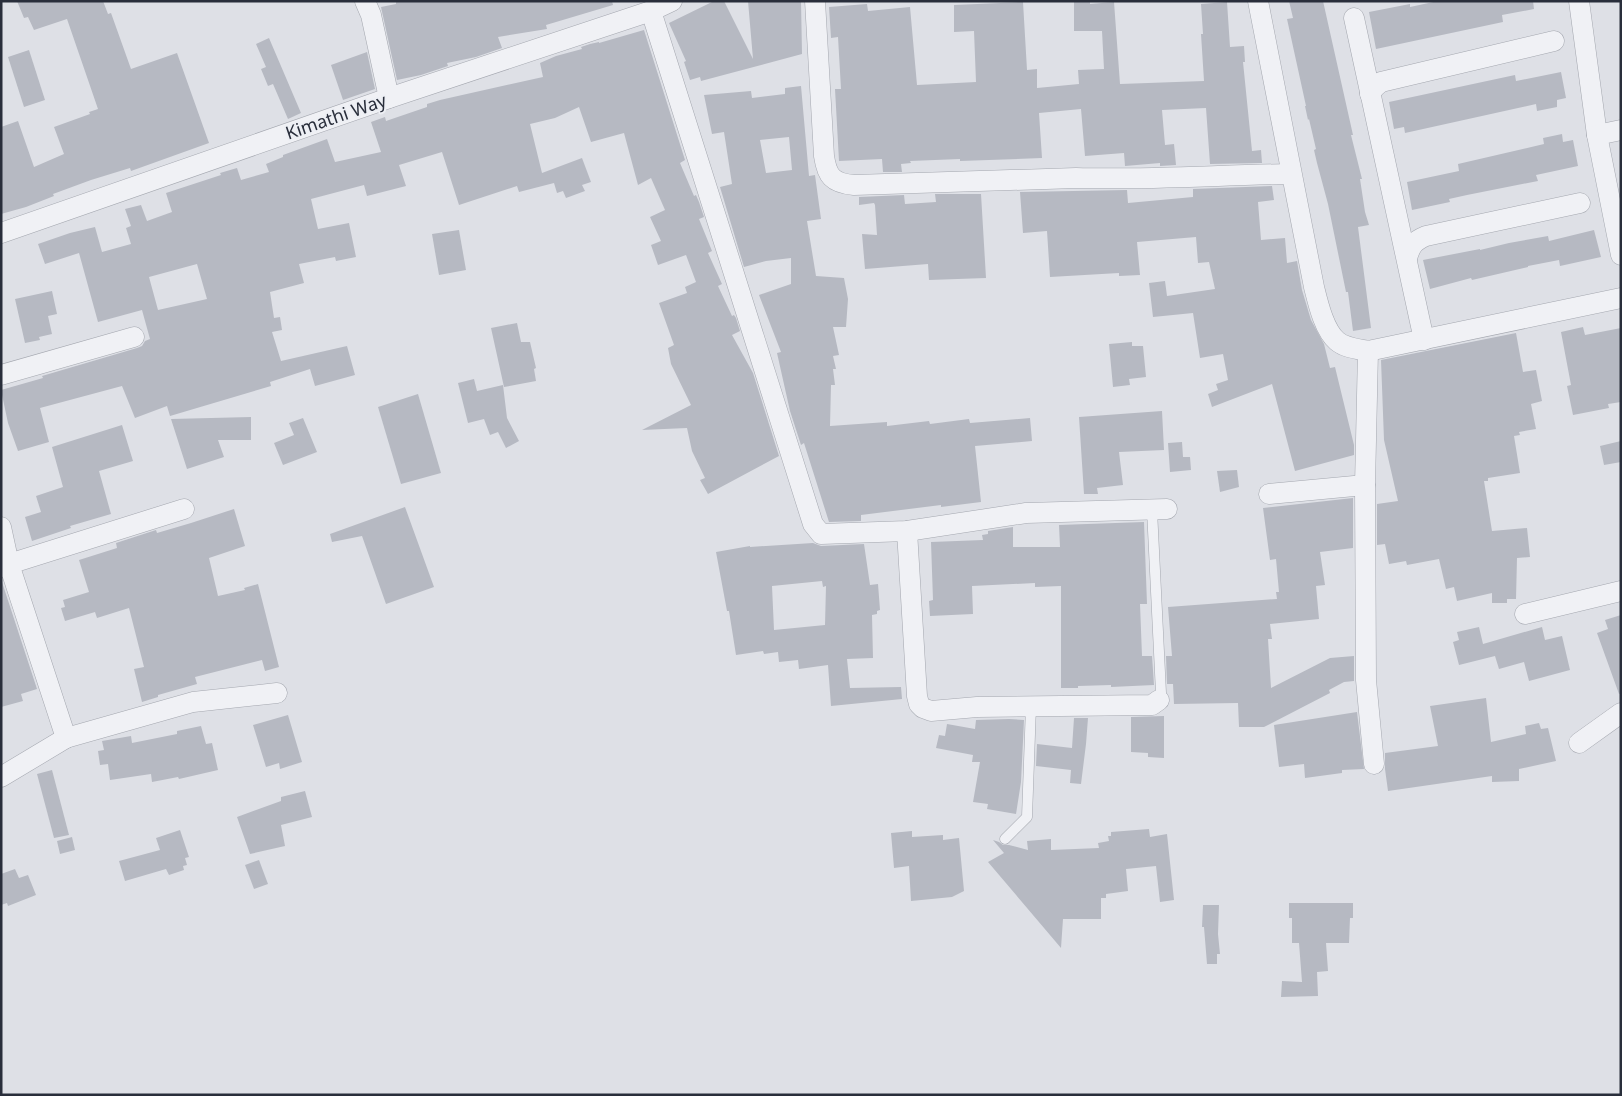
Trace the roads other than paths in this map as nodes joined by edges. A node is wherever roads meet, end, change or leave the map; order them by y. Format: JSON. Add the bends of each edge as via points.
{"nodes":[{"id":1,"x":364,"y":1,"type":"edge"},
{"id":2,"x":672,"y":1,"type":"edge"},
{"id":3,"x":815,"y":1,"type":"edge"},
{"id":4,"x":1258,"y":1,"type":"edge"},
{"id":5,"x":1579,"y":1,"type":"edge"},
{"id":6,"x":651,"y":11,"type":"junction"},
{"id":7,"x":1354,"y":18,"type":"dead end"},
{"id":8,"x":1554,"y":41,"type":"dead end"},
{"id":9,"x":1370,"y":94,"type":"junction"},
{"id":10,"x":388,"y":98,"type":"junction"},
{"id":11,"x":1621,"y":130,"type":"edge"},
{"id":12,"x":1597,"y":135,"type":"junction"},
{"id":13,"x":1291,"y":174,"type":"junction"},
{"id":14,"x":1580,"y":203,"type":"dead end"},
{"id":15,"x":1,"y":233,"type":"edge"},
{"id":16,"x":1621,"y":256,"type":"edge"},
{"id":17,"x":1407,"y":258,"type":"junction"},
{"id":18,"x":1621,"y":298,"type":"edge"},
{"id":19,"x":134,"y":337,"type":"dead end"},
{"id":20,"x":1424,"y":340,"type":"junction"},
{"id":21,"x":1368,"y":351,"type":"junction"},
{"id":22,"x":1,"y":374,"type":"edge"},
{"id":23,"x":1364,"y":485,"type":"junction"},
{"id":24,"x":1269,"y":494,"type":"dead end"},
{"id":25,"x":184,"y":509,"type":"dead end"},
{"id":26,"x":1160,"y":510,"type":"joint"},
{"id":27,"x":1,"y":527,"type":"edge"},
{"id":28,"x":906,"y":531,"type":"junction"},
{"id":29,"x":5,"y":566,"type":"edge"},
{"id":30,"x":1621,"y":591,"type":"edge"},
{"id":31,"x":1525,"y":614,"type":"dead end"},
{"id":32,"x":277,"y":693,"type":"dead end"},
{"id":33,"x":1159,"y":700,"type":"joint"},
{"id":34,"x":1031,"y":706,"type":"junction"},
{"id":35,"x":1621,"y":713,"type":"edge"},
{"id":36,"x":66,"y":738,"type":"junction"},
{"id":37,"x":1579,"y":743,"type":"dead end"},
{"id":38,"x":1374,"y":764,"type":"dead end"},
{"id":39,"x":1,"y":777,"type":"edge"},
{"id":40,"x":1005,"y":839,"type":"dead end"}],
"edges":[{"from":1,"to":10,"type":"street","via":[[371,15]]},
{"from":2,"to":6,"type":"street","name":"Kimathi Way"},
{"from":3,"to":13,"type":"street","via":[[824,156],[826,169],[842,184]]},
{"from":4,"to":13,"type":"street"},
{"from":5,"to":12,"type":"street"},
{"from":6,"to":10,"type":"street","name":"Kimathi Way"},
{"from":6,"to":28,"type":"street","via":[[813,524],[821,534]]},
{"from":7,"to":9,"type":"street"},
{"from":8,"to":9,"type":"street","via":[[1381,82]]},
{"from":9,"to":17,"type":"street"},
{"from":10,"to":15,"type":"street","name":"Kimathi Way"},
{"from":11,"to":12,"type":"street"},
{"from":12,"to":16,"type":"street"},
{"from":13,"to":21,"type":"street","via":[[1323,321],[1337,341]]},
{"from":14,"to":17,"type":"street","via":[[1426,236],[1415,240]]},
{"from":17,"to":20,"type":"street"},
{"from":18,"to":20,"type":"street"},
{"from":19,"to":22,"type":"street"},
{"from":20,"to":21,"type":"street"},
{"from":21,"to":23,"type":"street"},
{"from":23,"to":24,"type":"street"},
{"from":23,"to":38,"type":"street","via":[[1366,680]]},
{"from":25,"to":29,"type":"street"},
{"from":26,"to":28,"type":"street","via":[[1026,513]]},
{"from":26,"to":33,"type":"lane"},
{"from":27,"to":29,"type":"street"},
{"from":28,"to":34,"type":"street","via":[[919,704],[931,711]]},
{"from":29,"to":36,"type":"street"},
{"from":30,"to":31,"type":"street"},
{"from":32,"to":36,"type":"street","via":[[193,702]]},
{"from":33,"to":34,"type":"street","via":[[1152,705],[1114,707]]},
{"from":34,"to":40,"type":"lane","via":[[1027,817]]},
{"from":35,"to":37,"type":"street"},
{"from":36,"to":39,"type":"street"}]}
